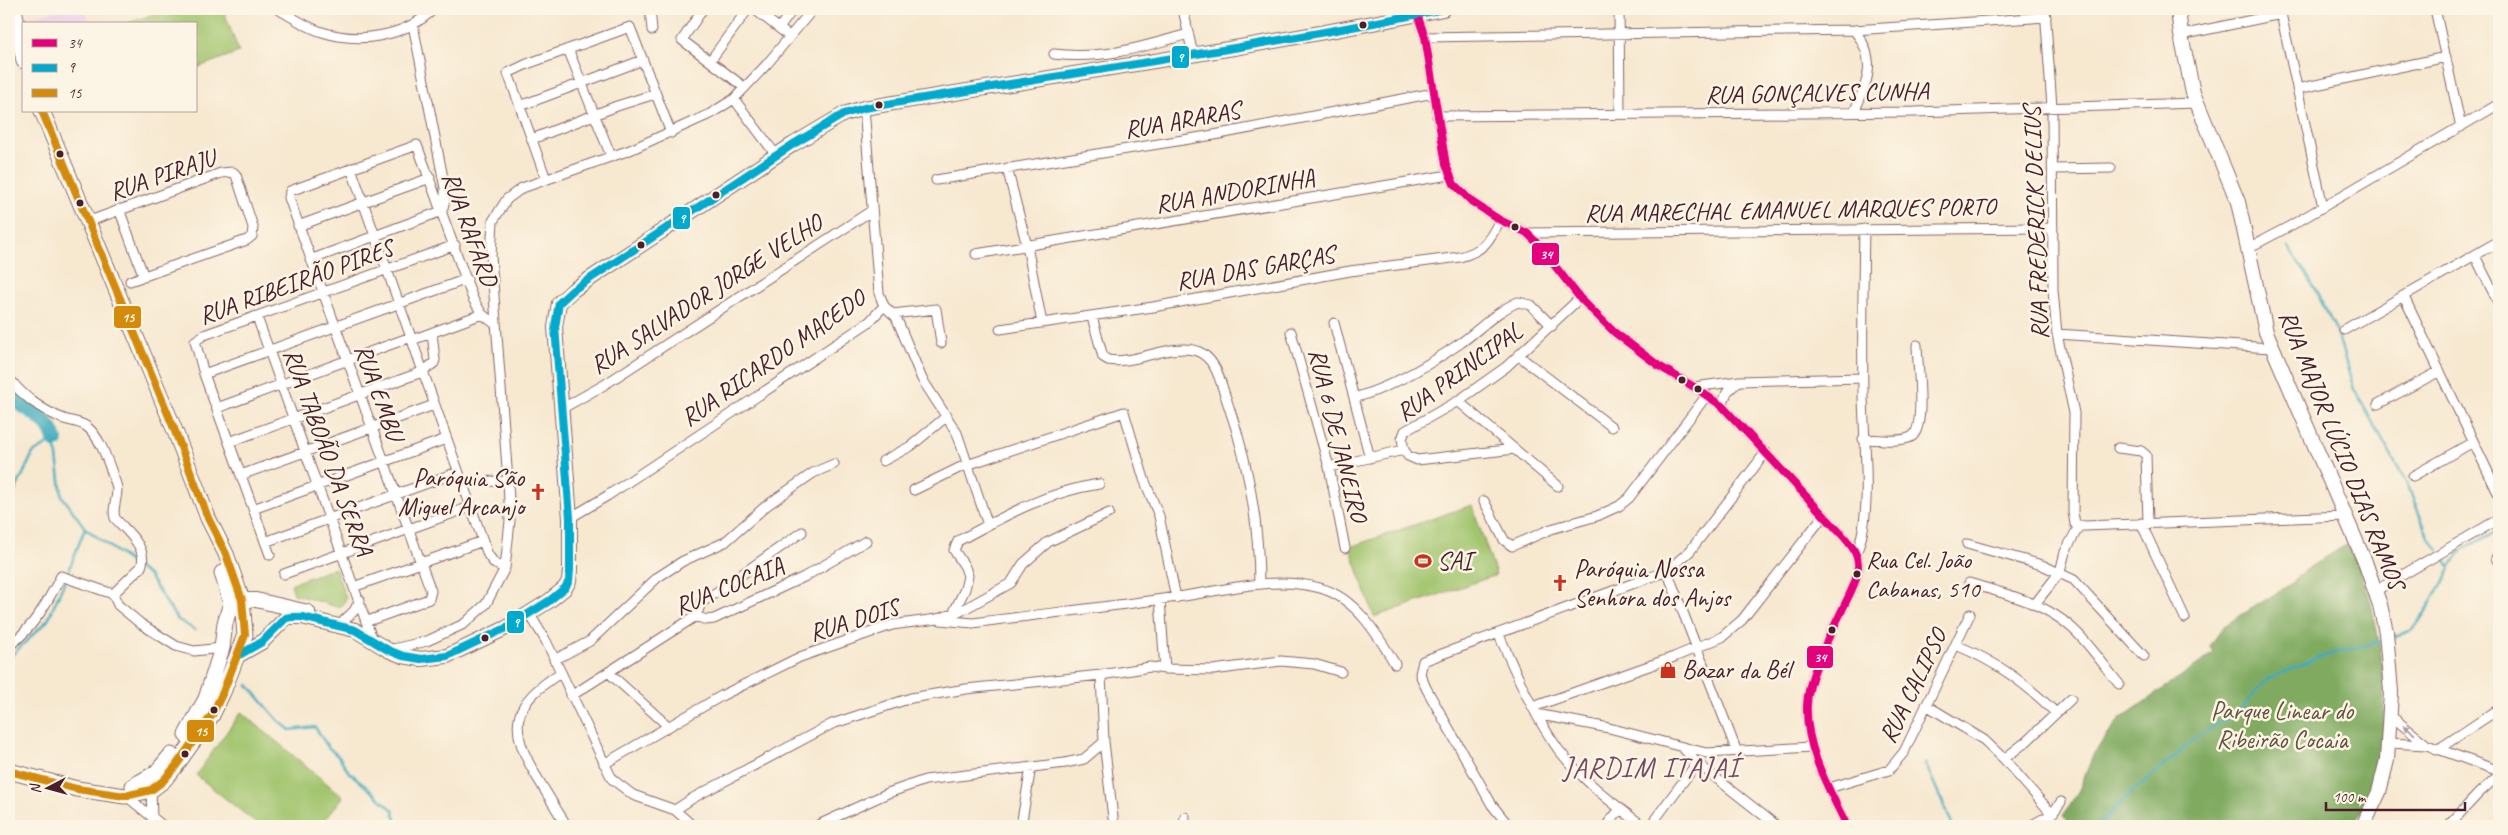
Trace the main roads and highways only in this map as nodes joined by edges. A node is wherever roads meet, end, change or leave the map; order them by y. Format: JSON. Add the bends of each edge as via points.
{"nodes":[{"id":1,"x":14,"y":9,"type":"edge"},
{"id":2,"x":27,"y":9,"type":"edge"},
{"id":3,"x":17,"y":31,"type":"junction"},
{"id":4,"x":22,"y":52,"type":"edge"},
{"id":5,"x":42,"y":112,"type":"edge"},
{"id":6,"x":236,"y":602,"type":"junction"},
{"id":7,"x":233,"y":652,"type":"junction"},
{"id":8,"x":9,"y":771,"type":"edge"},
{"id":9,"x":121,"y":793,"type":"junction"}],
"edges":[{"from":1,"to":3,"type":"main road"},
{"from":2,"to":3,"type":"main road"},
{"from":3,"to":4,"type":"main road"},
{"from":5,"to":6,"type":"main road","via":[[208,518],[226,554]]},
{"from":6,"to":7,"type":"main road","via":[[225,623]]},
{"from":6,"to":7,"type":"main road","via":[[244,635]]},
{"from":7,"to":9,"type":"main road","via":[[190,729],[156,773]]},
{"from":7,"to":9,"type":"main road","via":[[224,692],[182,758],[162,782],[150,790]]},
{"from":8,"to":9,"type":"main road","via":[[77,789]]}]}
